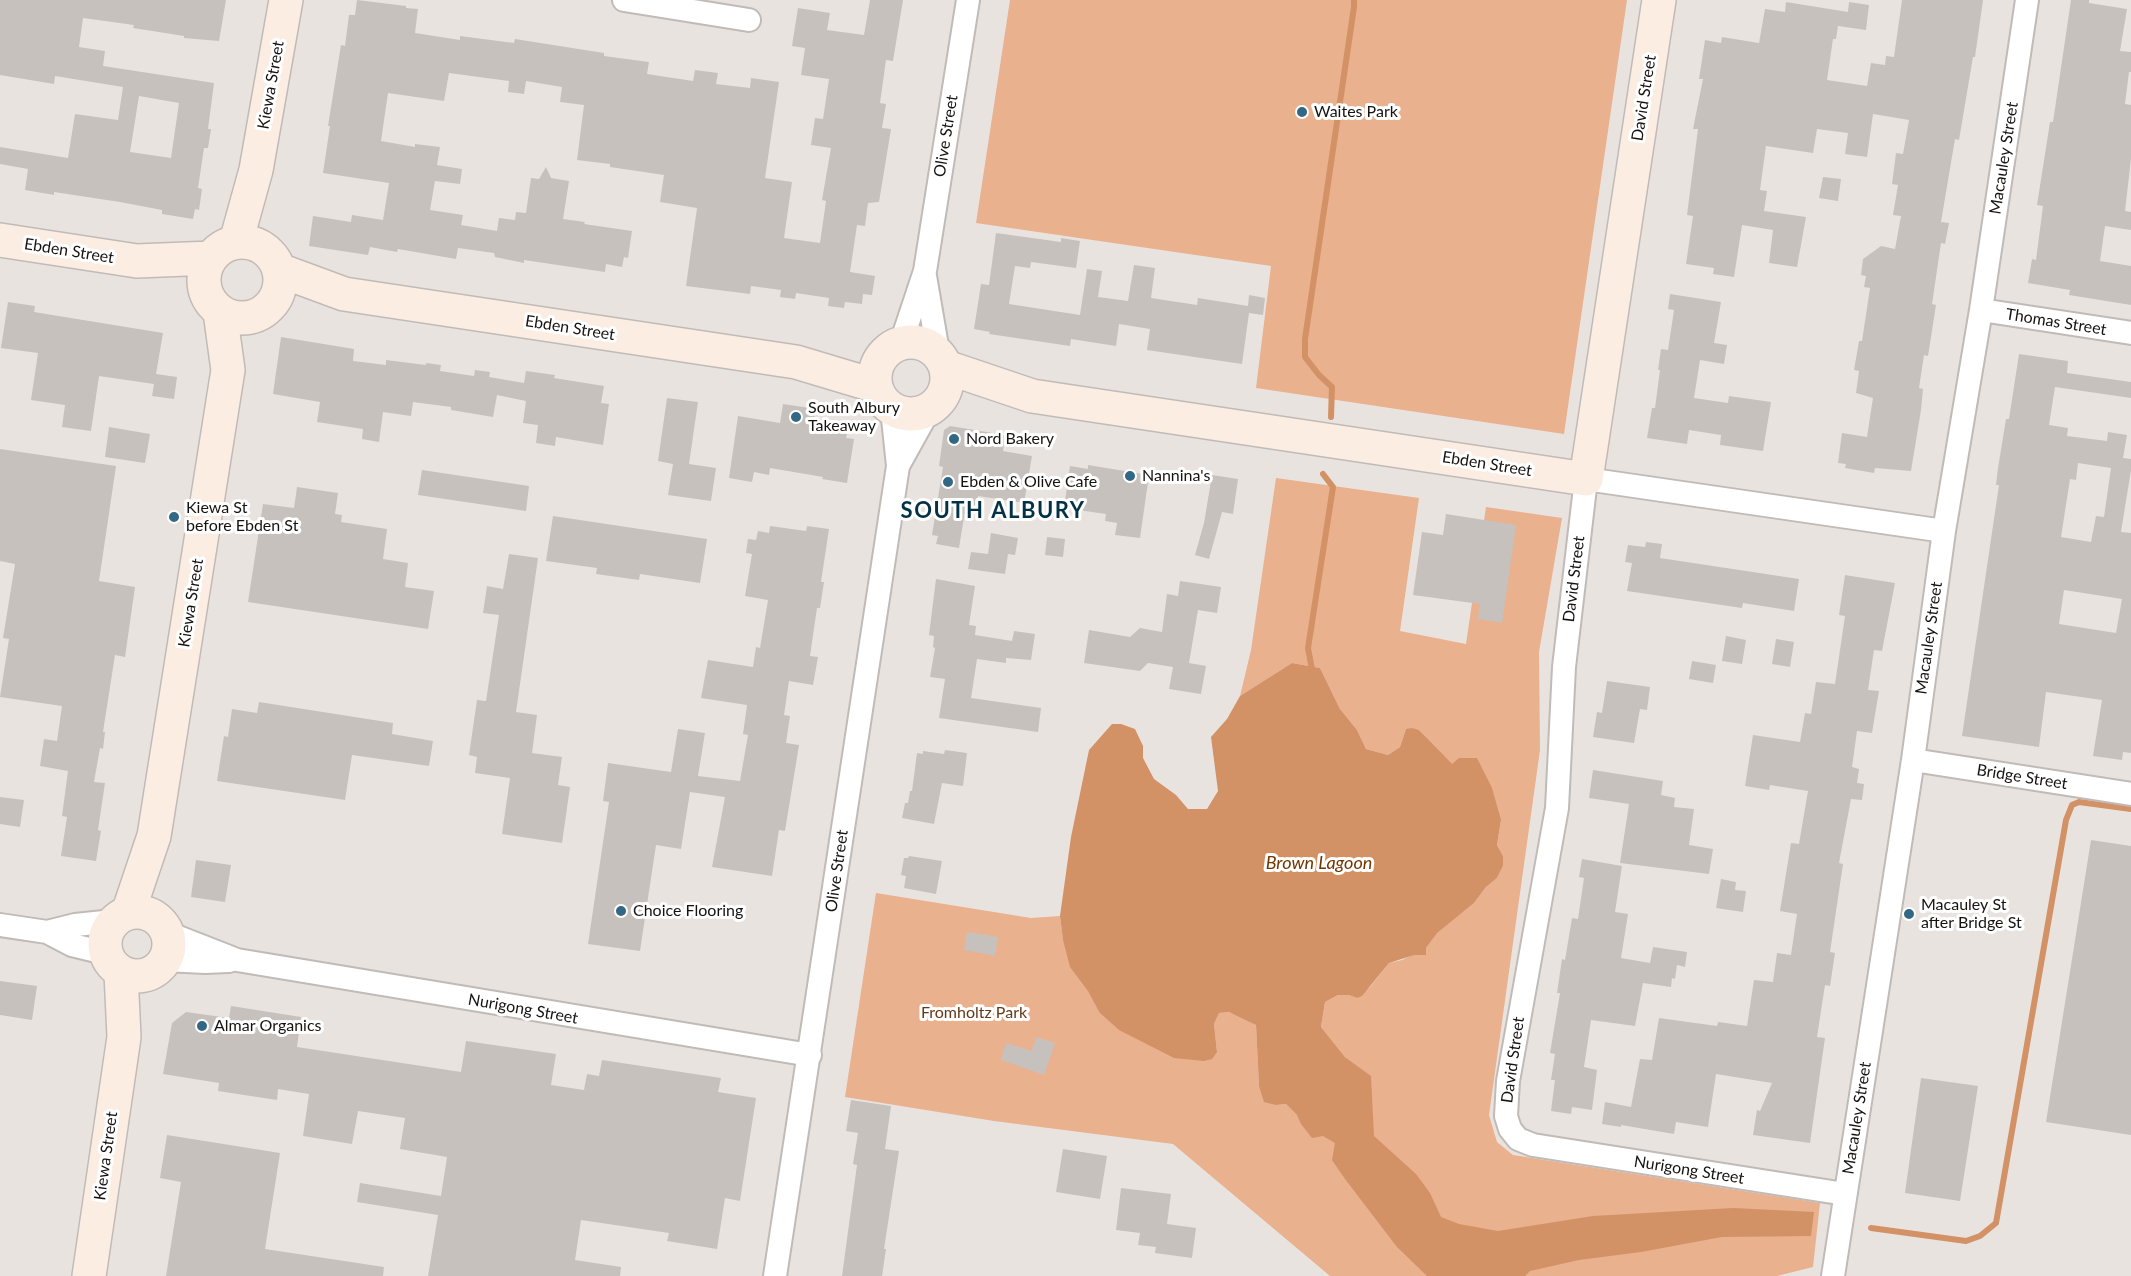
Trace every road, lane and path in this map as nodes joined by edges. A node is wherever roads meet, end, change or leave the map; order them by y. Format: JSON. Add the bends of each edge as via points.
{"nodes":[{"id":1,"x":286,"y":0,"type":"edge"},
{"id":2,"x":624,"y":0,"type":"edge"},
{"id":3,"x":968,"y":0,"type":"edge"},
{"id":4,"x":1659,"y":0,"type":"edge"},
{"id":5,"x":2027,"y":0,"type":"edge"},
{"id":6,"x":748,"y":20,"type":"dead end"},
{"id":7,"x":0,"y":240,"type":"edge"},
{"id":8,"x":247,"y":255,"type":"junction"},
{"id":9,"x":138,"y":261,"type":"junction"},
{"id":10,"x":925,"y":271,"type":"junction"},
{"id":11,"x":344,"y":294,"type":"junction"},
{"id":12,"x":214,"y":305,"type":"junction"},
{"id":13,"x":263,"y":310,"type":"junction"},
{"id":14,"x":1981,"y":310,"type":"junction"},
{"id":15,"x":2131,"y":333,"type":"edge"},
{"id":16,"x":942,"y":360,"type":"junction"},
{"id":17,"x":228,"y":370,"type":"junction"},
{"id":18,"x":887,"y":374,"type":"junction"},
{"id":19,"x":1032,"y":396,"type":"junction"},
{"id":20,"x":935,"y":404,"type":"junction"},
{"id":21,"x":898,"y":466,"type":"junction"},
{"id":22,"x":1586,"y":479,"type":"junction"},
{"id":23,"x":1944,"y":531,"type":"junction"},
{"id":24,"x":1913,"y":760,"type":"junction"},
{"id":25,"x":2131,"y":794,"type":"edge"},
{"id":26,"x":0,"y":925,"type":"edge"},
{"id":27,"x":47,"y":932,"type":"junction"},
{"id":28,"x":139,"y":943,"type":"junction"},
{"id":29,"x":810,"y":1055,"type":"junction"},
{"id":30,"x":1533,"y":1145,"type":"joint"},
{"id":31,"x":1845,"y":1194,"type":"junction"},
{"id":32,"x":89,"y":1276,"type":"edge"},
{"id":33,"x":775,"y":1276,"type":"edge"},
{"id":34,"x":1833,"y":1276,"type":"edge"}],
"edges":[{"from":1,"to":8,"type":"street","name":"Kiewa Street","via":[[256,170]]},
{"from":2,"to":6,"type":"street"},
{"from":3,"to":10,"type":"street","name":"Olive Street"},
{"from":4,"to":22,"type":"street","name":"David Street"},
{"from":5,"to":14,"type":"street","name":"Macauley Street"},
{"from":7,"to":9,"type":"street","name":"Ebden Street"},
{"from":8,"to":9,"type":"street","name":"Ebden Street"},
{"from":8,"to":11,"type":"street","name":"Ebden Street"},
{"from":8,"to":12,"type":"street","via":[[203,277]]},
{"from":8,"to":13,"type":"street","via":[[280,287]]},
{"from":9,"to":12,"type":"street","name":"Ebden Street"},
{"from":10,"to":16,"type":"street","name":"Olive Street"},
{"from":10,"to":18,"type":"street","name":"Olive Street"},
{"from":11,"to":13,"type":"street","name":"Ebden Street"},
{"from":11,"to":18,"type":"street","name":"Ebden Street"},
{"from":12,"to":13,"type":"street","via":[[237,319]]},
{"from":12,"to":17,"type":"street","name":"Kiewa Street"},
{"from":13,"to":17,"type":"street","name":"Kiewa Street"},
{"from":14,"to":15,"type":"street","name":"Thomas Street"},
{"from":14,"to":23,"type":"street","name":"Macauley Street"},
{"from":16,"to":18,"type":"street","via":[[921,342]]},
{"from":16,"to":19,"type":"street","name":"Ebden Street"},
{"from":16,"to":20,"type":"street","via":[[947,384]]},
{"from":17,"to":28,"type":"street","name":"Kiewa Street"},
{"from":18,"to":20,"type":"street","via":[[910,414]]},
{"from":18,"to":21,"type":"street","name":"Olive Street"},
{"from":19,"to":20,"type":"street","name":"Ebden Street"},
{"from":19,"to":22,"type":"street","name":"Ebden Street"},
{"from":20,"to":21,"type":"street","name":"Olive Street"},
{"from":21,"to":29,"type":"street","name":"Olive Street"},
{"from":22,"to":23,"type":"street","name":"Ebden Street"},
{"from":22,"to":30,"type":"street","name":"David Street","via":[[1564,668],[1557,808],[1507,1094],[1510,1129],[1518,1139]]},
{"from":23,"to":24,"type":"street","name":"Macauley Street"},
{"from":24,"to":25,"type":"street","name":"Bridge Street"},
{"from":24,"to":31,"type":"street","name":"Macauley Street"},
{"from":26,"to":27,"type":"street","name":"Nurigong Street"},
{"from":27,"to":28,"type":"street","name":"Nurigong Street","via":[[72,945]]},
{"from":27,"to":28,"type":"street","name":"Nurigong Street","via":[[75,925]]},
{"from":28,"to":29,"type":"street","name":"Nurigong Street"},
{"from":28,"to":32,"type":"street","name":"Kiewa Street"},
{"from":29,"to":33,"type":"street","name":"Olive Street"},
{"from":30,"to":31,"type":"street","name":"Nurigong Street"},
{"from":31,"to":34,"type":"street","name":"Macauley Street"}]}
